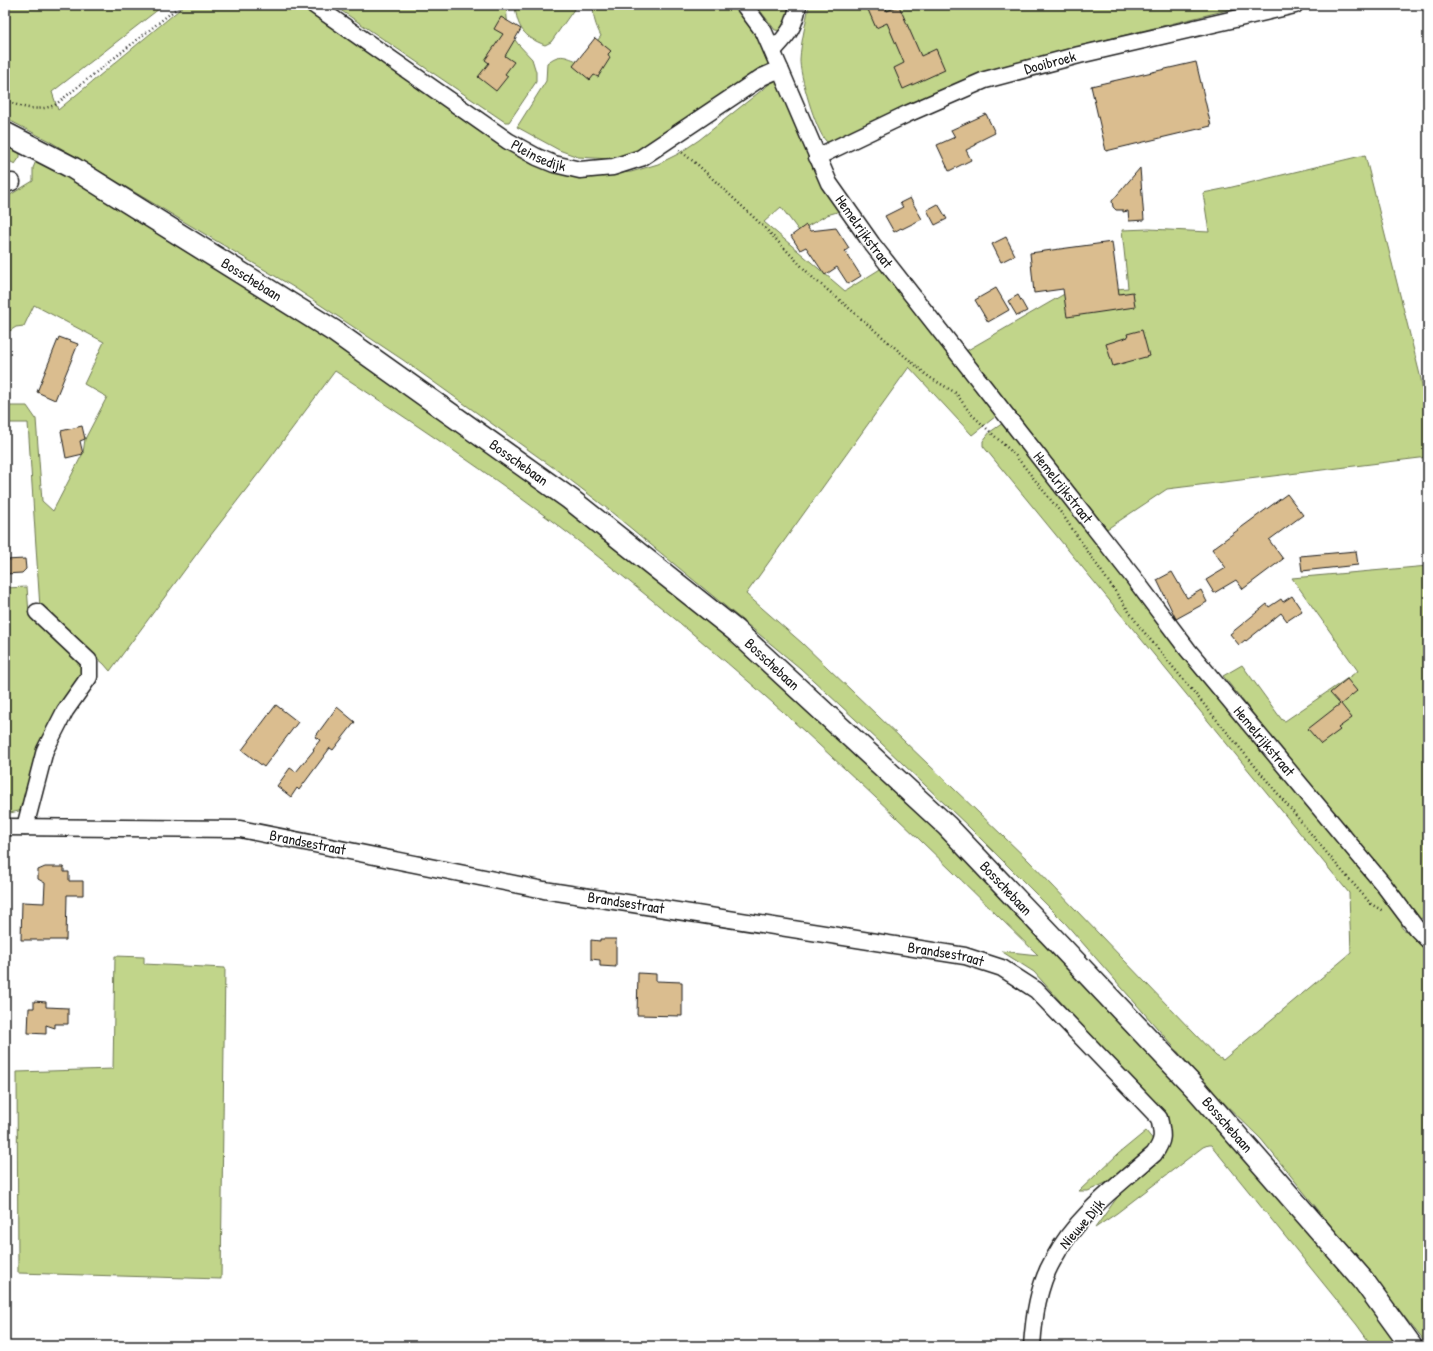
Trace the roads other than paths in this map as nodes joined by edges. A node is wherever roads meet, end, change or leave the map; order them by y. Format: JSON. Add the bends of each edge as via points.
{"nodes":[{"id":1,"x":314,"y":5,"type":"edge"},
{"id":2,"x":744,"y":5,"type":"edge"},
{"id":3,"x":798,"y":5,"type":"edge"},
{"id":4,"x":1295,"y":5,"type":"edge"},
{"id":5,"x":773,"y":51,"type":"junction"},
{"id":6,"x":780,"y":69,"type":"junction"},
{"id":7,"x":5,"y":134,"type":"edge"},
{"id":8,"x":817,"y":157,"type":"junction"},
{"id":9,"x":37,"y":612,"type":"dead end"},
{"id":10,"x":5,"y":827,"type":"edge"},
{"id":11,"x":25,"y":827,"type":"junction"},
{"id":12,"x":1428,"y":940,"type":"edge"},
{"id":13,"x":1161,"y":1144,"type":"joint"},
{"id":14,"x":1032,"y":1346,"type":"edge"},
{"id":15,"x":1411,"y":1346,"type":"edge"}],
"edges":[{"from":1,"to":6,"type":"street","name":"Pleinsedijk","via":[[508,140],[536,157],[580,170],[613,167],[641,158],[762,77]]},
{"from":2,"to":5,"type":"street","name":"Hemelrijkstraat","via":[[764,32]]},
{"from":3,"to":5,"type":"street","via":[[791,31]]},
{"from":4,"to":8,"type":"street","name":"Dooibroek","via":[[1079,55],[985,80]]},
{"from":5,"to":6,"type":"street","name":"Hemelrijkstraat"},
{"from":6,"to":8,"type":"street","name":"Hemelrijkstraat"},
{"from":7,"to":15,"type":"main road","name":"Bosschebaan","via":[[72,168],[334,331],[570,499],[735,630],[947,826],[1198,1090],[1363,1280]]},
{"from":8,"to":12,"type":"street","name":"Hemelrijkstraat","via":[[829,183],[872,244],[1188,650]]},
{"from":9,"to":11,"type":"street","via":[[89,661],[89,677],[65,711],[45,750]]},
{"from":10,"to":11,"type":"street","name":"Brandsestraat"},
{"from":11,"to":13,"type":"street","name":"Brandsestraat","via":[[240,829],[544,890],[964,956],[1002,968],[1036,990],[1159,1118],[1163,1132]]},
{"from":13,"to":14,"type":"street","name":"Nieuwe Dijk","via":[[1154,1154],[1090,1210],[1060,1247],[1039,1294]]}]}
